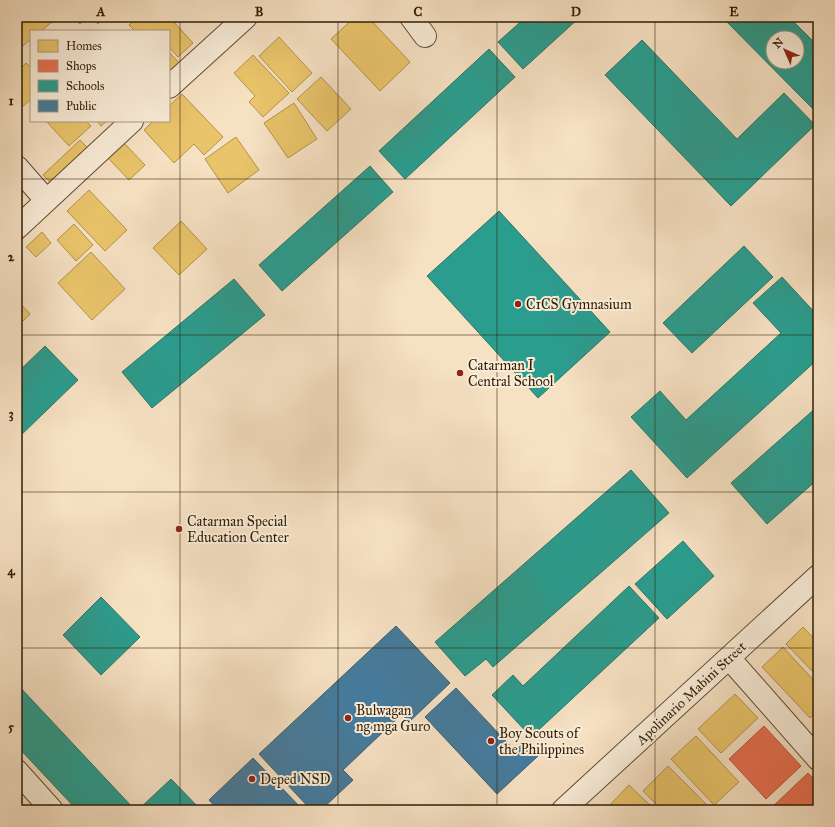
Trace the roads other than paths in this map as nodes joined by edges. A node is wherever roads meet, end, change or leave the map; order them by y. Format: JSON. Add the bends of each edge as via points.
{"nodes":[{"id":1,"x":246,"y":17,"type":"edge"},
{"id":2,"x":411,"y":17,"type":"edge"},
{"id":3,"x":425,"y":36,"type":"dead end"},
{"id":4,"x":170,"y":86,"type":"edge"},
{"id":5,"x":131,"y":122,"type":"edge"},
{"id":6,"x":17,"y":167,"type":"edge"},
{"id":7,"x":46,"y":200,"type":"junction"},
{"id":8,"x":17,"y":228,"type":"edge"},
{"id":9,"x":818,"y":576,"type":"edge"},
{"id":10,"x":729,"y":658,"type":"junction"},
{"id":11,"x":818,"y":759,"type":"edge"},
{"id":12,"x":17,"y":771,"type":"edge"},
{"id":13,"x":52,"y":810,"type":"edge"},
{"id":14,"x":563,"y":810,"type":"edge"}],
"edges":[{"from":1,"to":4,"type":"street"},
{"from":2,"to":3,"type":"street"},
{"from":5,"to":7,"type":"street"},
{"from":6,"to":7,"type":"street"},
{"from":7,"to":8,"type":"street"},
{"from":9,"to":10,"type":"street","name":"Apolinario Mabini Street"},
{"from":10,"to":11,"type":"street"},
{"from":10,"to":14,"type":"street","name":"Apolinario Mabini Street"},
{"from":12,"to":13,"type":"street"}]}
